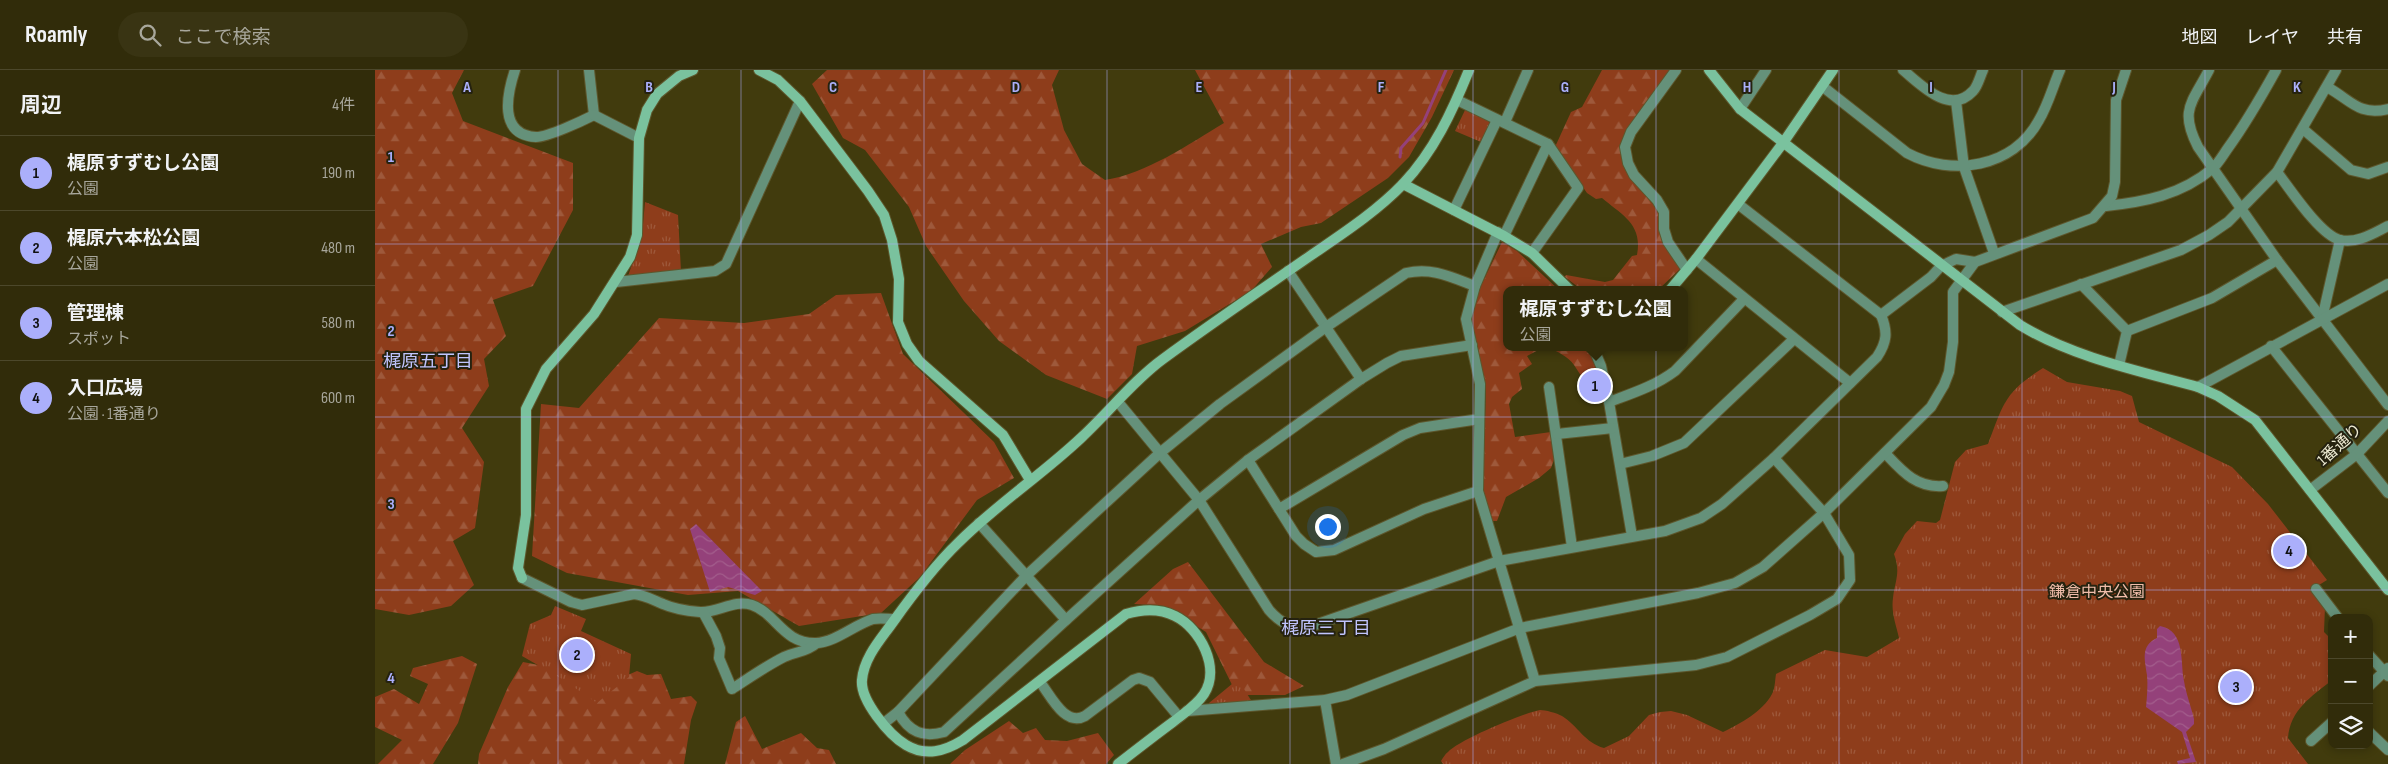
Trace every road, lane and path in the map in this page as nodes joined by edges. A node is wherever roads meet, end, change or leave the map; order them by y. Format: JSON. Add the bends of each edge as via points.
{"nodes":[{"id":1,"x":515,"y":70,"type":"edge"},
{"id":2,"x":589,"y":70,"type":"edge"},
{"id":3,"x":693,"y":70,"type":"edge"},
{"id":4,"x":759,"y":70,"type":"edge"},
{"id":5,"x":1469,"y":70,"type":"edge"},
{"id":6,"x":1528,"y":70,"type":"edge"},
{"id":7,"x":1676,"y":70,"type":"edge"},
{"id":8,"x":1709,"y":70,"type":"edge"},
{"id":9,"x":1766,"y":70,"type":"edge"},
{"id":10,"x":1833,"y":70,"type":"edge"},
{"id":11,"x":1903,"y":70,"type":"edge"},
{"id":12,"x":1983,"y":70,"type":"edge"},
{"id":13,"x":2060,"y":70,"type":"edge"},
{"id":14,"x":2126,"y":70,"type":"edge"},
{"id":15,"x":2209,"y":70,"type":"edge"},
{"id":16,"x":2276,"y":70,"type":"edge"},
{"id":17,"x":2335,"y":70,"type":"edge"},
{"id":18,"x":1822,"y":86,"type":"junction"},
{"id":19,"x":2327,"y":87,"type":"junction"},
{"id":20,"x":1457,"y":100,"type":"junction"},
{"id":21,"x":800,"y":101,"type":"junction"},
{"id":22,"x":1956,"y":101,"type":"junction"},
{"id":23,"x":1740,"y":109,"type":"junction"},
{"id":24,"x":2388,"y":109,"type":"edge"},
{"id":25,"x":594,"y":115,"type":"junction"},
{"id":26,"x":1501,"y":121,"type":"junction"},
{"id":27,"x":2303,"y":129,"type":"junction"},
{"id":28,"x":639,"y":138,"type":"junction"},
{"id":29,"x":1548,"y":144,"type":"junction"},
{"id":30,"x":1783,"y":144,"type":"junction"},
{"id":31,"x":1964,"y":167,"type":"junction"},
{"id":32,"x":2388,"y":167,"type":"edge"},
{"id":33,"x":2213,"y":168,"type":"junction"},
{"id":34,"x":2277,"y":172,"type":"junction"},
{"id":35,"x":1403,"y":184,"type":"junction"},
{"id":36,"x":1738,"y":204,"type":"junction"},
{"id":37,"x":2105,"y":206,"type":"junction"},
{"id":38,"x":2242,"y":209,"type":"junction"},
{"id":39,"x":1455,"y":210,"type":"junction"},
{"id":40,"x":2388,"y":226,"type":"edge"},
{"id":41,"x":1501,"y":234,"type":"junction"},
{"id":42,"x":2340,"y":240,"type":"junction"},
{"id":43,"x":1532,"y":253,"type":"junction"},
{"id":44,"x":1994,"y":253,"type":"junction"},
{"id":45,"x":1696,"y":259,"type":"junction"},
{"id":46,"x":2277,"y":260,"type":"junction"},
{"id":47,"x":1975,"y":262,"type":"junction"},
{"id":48,"x":1941,"y":266,"type":"junction"},
{"id":49,"x":1687,"y":270,"type":"junction"},
{"id":50,"x":1288,"y":271,"type":"junction"},
{"id":51,"x":1960,"y":280,"type":"junction"},
{"id":52,"x":616,"y":282,"type":"junction"},
{"id":53,"x":2081,"y":284,"type":"junction"},
{"id":54,"x":2388,"y":284,"type":"edge"},
{"id":55,"x":1475,"y":286,"type":"junction"},
{"id":56,"x":1566,"y":286,"type":"edge"},
{"id":57,"x":1673,"y":286,"type":"edge"},
{"id":58,"x":1744,"y":299,"type":"junction"},
{"id":59,"x":2002,"y":312,"type":"junction"},
{"id":60,"x":1881,"y":315,"type":"junction"},
{"id":61,"x":2322,"y":319,"type":"junction"},
{"id":62,"x":1326,"y":327,"type":"junction"},
{"id":63,"x":2127,"y":331,"type":"junction"},
{"id":64,"x":1795,"y":339,"type":"junction"},
{"id":65,"x":1473,"y":345,"type":"junction"},
{"id":66,"x":2271,"y":346,"type":"junction"},
{"id":67,"x":1595,"y":351,"type":"edge"},
{"id":68,"x":2119,"y":365,"type":"junction"},
{"id":69,"x":1361,"y":379,"type":"junction"},
{"id":70,"x":1850,"y":383,"type":"junction"},
{"id":71,"x":2198,"y":386,"type":"junction"},
{"id":72,"x":1549,"y":387,"type":"dead end"},
{"id":73,"x":1118,"y":402,"type":"junction"},
{"id":74,"x":1609,"y":402,"type":"junction"},
{"id":75,"x":2388,"y":405,"type":"edge"},
{"id":76,"x":1479,"y":420,"type":"junction"},
{"id":77,"x":2388,"y":421,"type":"edge"},
{"id":78,"x":1613,"y":428,"type":"junction"},
{"id":79,"x":1557,"y":434,"type":"junction"},
{"id":80,"x":1161,"y":452,"type":"junction"},
{"id":81,"x":1885,"y":453,"type":"junction"},
{"id":82,"x":2357,"y":454,"type":"junction"},
{"id":83,"x":1773,"y":458,"type":"junction"},
{"id":84,"x":1248,"y":460,"type":"junction"},
{"id":85,"x":1620,"y":464,"type":"junction"},
{"id":86,"x":1030,"y":480,"type":"junction"},
{"id":87,"x":1943,"y":486,"type":"dead end"},
{"id":88,"x":2310,"y":490,"type":"junction"},
{"id":89,"x":1478,"y":491,"type":"junction"},
{"id":90,"x":2388,"y":493,"type":"edge"},
{"id":91,"x":1199,"y":500,"type":"junction"},
{"id":92,"x":1279,"y":509,"type":"junction"},
{"id":93,"x":1824,"y":512,"type":"junction"},
{"id":94,"x":979,"y":523,"type":"junction"},
{"id":95,"x":1632,"y":536,"type":"junction"},
{"id":96,"x":1572,"y":547,"type":"junction"},
{"id":97,"x":1499,"y":561,"type":"junction"},
{"id":98,"x":1027,"y":575,"type":"junction"},
{"id":99,"x":2316,"y":589,"type":"dead end"},
{"id":100,"x":2388,"y":590,"type":"edge"},
{"id":101,"x":703,"y":612,"type":"junction"},
{"id":102,"x":2335,"y":614,"type":"edge"},
{"id":103,"x":895,"y":619,"type":"junction"},
{"id":104,"x":1066,"y":620,"type":"junction"},
{"id":105,"x":1520,"y":628,"type":"junction"},
{"id":106,"x":817,"y":643,"type":"junction"},
{"id":107,"x":2373,"y":659,"type":"edge"},
{"id":108,"x":2387,"y":672,"type":"edge"},
{"id":109,"x":1535,"y":681,"type":"junction"},
{"id":110,"x":1040,"y":682,"type":"junction"},
{"id":111,"x":2373,"y":683,"type":"edge"},
{"id":112,"x":1325,"y":700,"type":"junction"},
{"id":113,"x":898,"y":712,"type":"junction"},
{"id":114,"x":1183,"y":714,"type":"junction"},
{"id":115,"x":884,"y":724,"type":"junction"},
{"id":116,"x":2328,"y":726,"type":"edge"},
{"id":117,"x":2373,"y":736,"type":"edge"},
{"id":118,"x":2311,"y":741,"type":"dead end"},
{"id":119,"x":2388,"y":750,"type":"edge"},
{"id":120,"x":1118,"y":764,"type":"edge"},
{"id":121,"x":1336,"y":764,"type":"edge"},
{"id":122,"x":1343,"y":764,"type":"edge"}],
"edges":[{"from":1,"to":25,"type":"street","via":[[506,107],[512,124],[522,134],[538,137]]},
{"from":2,"to":25,"type":"street"},
{"from":3,"to":28,"type":"street","via":[[679,76],[657,94],[647,110]]},
{"from":4,"to":21,"type":"street","via":[[778,80]]},
{"from":5,"to":20,"type":"street"},
{"from":6,"to":26,"type":"street"},
{"from":7,"to":49,"type":"street","via":[[1631,132],[1625,147],[1634,176],[1664,212],[1668,242]]},
{"from":8,"to":23,"type":"street"},
{"from":9,"to":23,"type":"street"},
{"from":10,"to":18,"type":"street"},
{"from":11,"to":22,"type":"street","via":[[1939,98]]},
{"from":12,"to":22,"type":"street","via":[[1973,91]]},
{"from":13,"to":31,"type":"street","via":[[2039,120],[2023,141],[1997,158]]},
{"from":14,"to":37,"type":"street","via":[[2116,100],[2115,182],[2112,196]]},
{"from":15,"to":33,"type":"street","via":[[2188,110],[2189,128]]},
{"from":16,"to":33,"type":"street","via":[[2245,124]]},
{"from":17,"to":19,"type":"street"},
{"from":18,"to":30,"type":"street"},
{"from":18,"to":31,"type":"street","via":[[1907,153],[1942,166]]},
{"from":19,"to":24,"type":"street","via":[[2360,110],[2376,112]]},
{"from":19,"to":27,"type":"street"},
{"from":20,"to":26,"type":"street"},
{"from":20,"to":35,"type":"street","via":[[1432,147]]},
{"from":21,"to":52,"type":"street","via":[[726,264],[715,271]]},
{"from":21,"to":86,"type":"street","via":[[884,215],[899,279],[898,322],[907,344],[919,361],[1003,435]]},
{"from":22,"to":31,"type":"street"},
{"from":23,"to":30,"type":"street"},
{"from":25,"to":28,"type":"street"},
{"from":26,"to":29,"type":"street"},
{"from":26,"to":39,"type":"street"},
{"from":27,"to":32,"type":"street","via":[[2351,170],[2368,174]]},
{"from":27,"to":34,"type":"street"},
{"from":28,"to":52,"type":"street","via":[[637,235],[630,257]]},
{"from":29,"to":41,"type":"street"},
{"from":29,"to":43,"type":"street","via":[[1579,188]]},
{"from":30,"to":36,"type":"street"},
{"from":30,"to":48,"type":"street"},
{"from":31,"to":44,"type":"street"},
{"from":33,"to":37,"type":"street","via":[[2166,195]]},
{"from":33,"to":38,"type":"street"},
{"from":34,"to":38,"type":"street"},
{"from":34,"to":42,"type":"street","via":[[2317,222]]},
{"from":35,"to":39,"type":"street"},
{"from":35,"to":50,"type":"street","via":[[1357,223]]},
{"from":36,"to":45,"type":"street"},
{"from":36,"to":60,"type":"street"},
{"from":37,"to":44,"type":"street","via":[[2093,218]]},
{"from":38,"to":46,"type":"street"},
{"from":38,"to":53,"type":"street","via":[[2209,235],[2181,250]]},
{"from":39,"to":41,"type":"street"},
{"from":40,"to":42,"type":"street","via":[[2366,237]]},
{"from":41,"to":43,"type":"street"},
{"from":41,"to":55,"type":"street"},
{"from":42,"to":61,"type":"street"},
{"from":43,"to":56,"type":"street"},
{"from":44,"to":47,"type":"street"},
{"from":45,"to":49,"type":"street"},
{"from":45,"to":58,"type":"street"},
{"from":46,"to":61,"type":"street"},
{"from":46,"to":63,"type":"street","via":[[2211,298]]},
{"from":47,"to":48,"type":"street","via":[[1956,259]]},
{"from":47,"to":51,"type":"street"},
{"from":48,"to":51,"type":"street"},
{"from":48,"to":60,"type":"street"},
{"from":49,"to":57,"type":"street"},
{"from":50,"to":62,"type":"street"},
{"from":50,"to":73,"type":"street","via":[[1160,361]]},
{"from":51,"to":59,"type":"street"},
{"from":51,"to":81,"type":"street","via":[[1953,292],[1952,350],[1945,385],[1931,407]]},
{"from":52,"to":101,"type":"street","via":[[594,314],[546,369],[526,409],[526,508],[518,568],[522,578],[582,605],[634,594],[673,608]]},
{"from":53,"to":59,"type":"street"},
{"from":53,"to":63,"type":"street"},
{"from":54,"to":61,"type":"street"},
{"from":55,"to":62,"type":"street","via":[[1437,272],[1419,270],[1407,273]]},
{"from":55,"to":65,"type":"street","via":[[1467,319]]},
{"from":58,"to":64,"type":"street"},
{"from":58,"to":74,"type":"street","via":[[1665,378]]},
{"from":59,"to":68,"type":"street","via":[[2037,335]]},
{"from":60,"to":70,"type":"street","via":[[1887,334],[1883,348]]},
{"from":61,"to":66,"type":"street"},
{"from":61,"to":75,"type":"street"},
{"from":62,"to":69,"type":"street"},
{"from":62,"to":80,"type":"street","via":[[1220,404]]},
{"from":63,"to":68,"type":"street"},
{"from":64,"to":70,"type":"street"},
{"from":64,"to":85,"type":"street","via":[[1684,442],[1652,456]]},
{"from":65,"to":69,"type":"street","via":[[1401,356]]},
{"from":65,"to":76,"type":"street","via":[[1479,384]]},
{"from":66,"to":71,"type":"street"},
{"from":66,"to":82,"type":"street"},
{"from":67,"to":74,"type":"street"},
{"from":68,"to":71,"type":"street"},
{"from":69,"to":84,"type":"street"},
{"from":70,"to":83,"type":"street"},
{"from":71,"to":88,"type":"street","via":[[2255,420]]},
{"from":72,"to":79,"type":"street"},
{"from":73,"to":80,"type":"street"},
{"from":73,"to":86,"type":"street"},
{"from":74,"to":78,"type":"street"},
{"from":76,"to":89,"type":"street"},
{"from":76,"to":92,"type":"street","via":[[1420,428],[1403,435]]},
{"from":77,"to":82,"type":"street","name":"1番通り"},
{"from":78,"to":79,"type":"street"},
{"from":78,"to":85,"type":"street"},
{"from":79,"to":96,"type":"street"},
{"from":80,"to":91,"type":"street"},
{"from":80,"to":98,"type":"street"},
{"from":81,"to":87,"type":"street","via":[[1908,477],[1932,486]]},
{"from":81,"to":93,"type":"street"},
{"from":82,"to":88,"type":"street","name":"1番通り"},
{"from":82,"to":90,"type":"street"},
{"from":83,"to":93,"type":"street"},
{"from":83,"to":95,"type":"street","via":[[1722,504],[1701,518],[1665,531]]},
{"from":84,"to":91,"type":"street"},
{"from":84,"to":92,"type":"street"},
{"from":85,"to":95,"type":"street"},
{"from":86,"to":94,"type":"street"},
{"from":88,"to":100,"type":"street"},
{"from":89,"to":92,"type":"street","via":[[1424,509],[1325,552],[1316,552],[1304,544]]},
{"from":89,"to":97,"type":"street"},
{"from":91,"to":97,"type":"street","via":[[1269,610],[1277,620],[1292,628],[1312,626]]},
{"from":91,"to":104,"type":"street"},
{"from":93,"to":105,"type":"street","via":[[1763,567],[1725,587]]},
{"from":93,"to":109,"type":"street","via":[[1849,555],[1851,571],[1845,590],[1810,615],[1735,654],[1696,665]]},
{"from":94,"to":98,"type":"street"},
{"from":94,"to":103,"type":"street","via":[[931,572]]},
{"from":95,"to":96,"type":"street"},
{"from":96,"to":97,"type":"street"},
{"from":97,"to":105,"type":"street"},
{"from":98,"to":104,"type":"street"},
{"from":98,"to":113,"type":"street"},
{"from":99,"to":102,"type":"street"},
{"from":101,"to":106,"type":"street","via":[[737,603],[753,605],[765,612],[786,634]]},
{"from":101,"to":106,"type":"street","via":[[716,636],[719,658],[732,689],[787,656],[804,652]]},
{"from":103,"to":106,"type":"street","via":[[874,619]]},
{"from":103,"to":115,"type":"street","via":[[873,649],[862,681],[863,694]]},
{"from":104,"to":113,"type":"street","via":[[944,732],[932,736],[918,734],[903,722]]},
{"from":105,"to":109,"type":"street"},
{"from":105,"to":112,"type":"street","via":[[1347,695]]},
{"from":107,"to":108,"type":"street"},
{"from":108,"to":111,"type":"street"},
{"from":109,"to":122,"type":"street"},
{"from":110,"to":114,"type":"street","via":[[1068,717],[1077,719],[1085,716],[1133,680],[1143,678]]},
{"from":110,"to":114,"type":"street","via":[[1121,618],[1139,610],[1158,610],[1186,623],[1204,646],[1209,660],[1209,685],[1198,702]]},
{"from":110,"to":115,"type":"street","via":[[949,748],[925,752],[916,750],[899,740]]},
{"from":112,"to":114,"type":"street"},
{"from":112,"to":121,"type":"street"},
{"from":113,"to":115,"type":"street"},
{"from":114,"to":120,"type":"street"},
{"from":116,"to":118,"type":"street"},
{"from":117,"to":119,"type":"street"}]}
